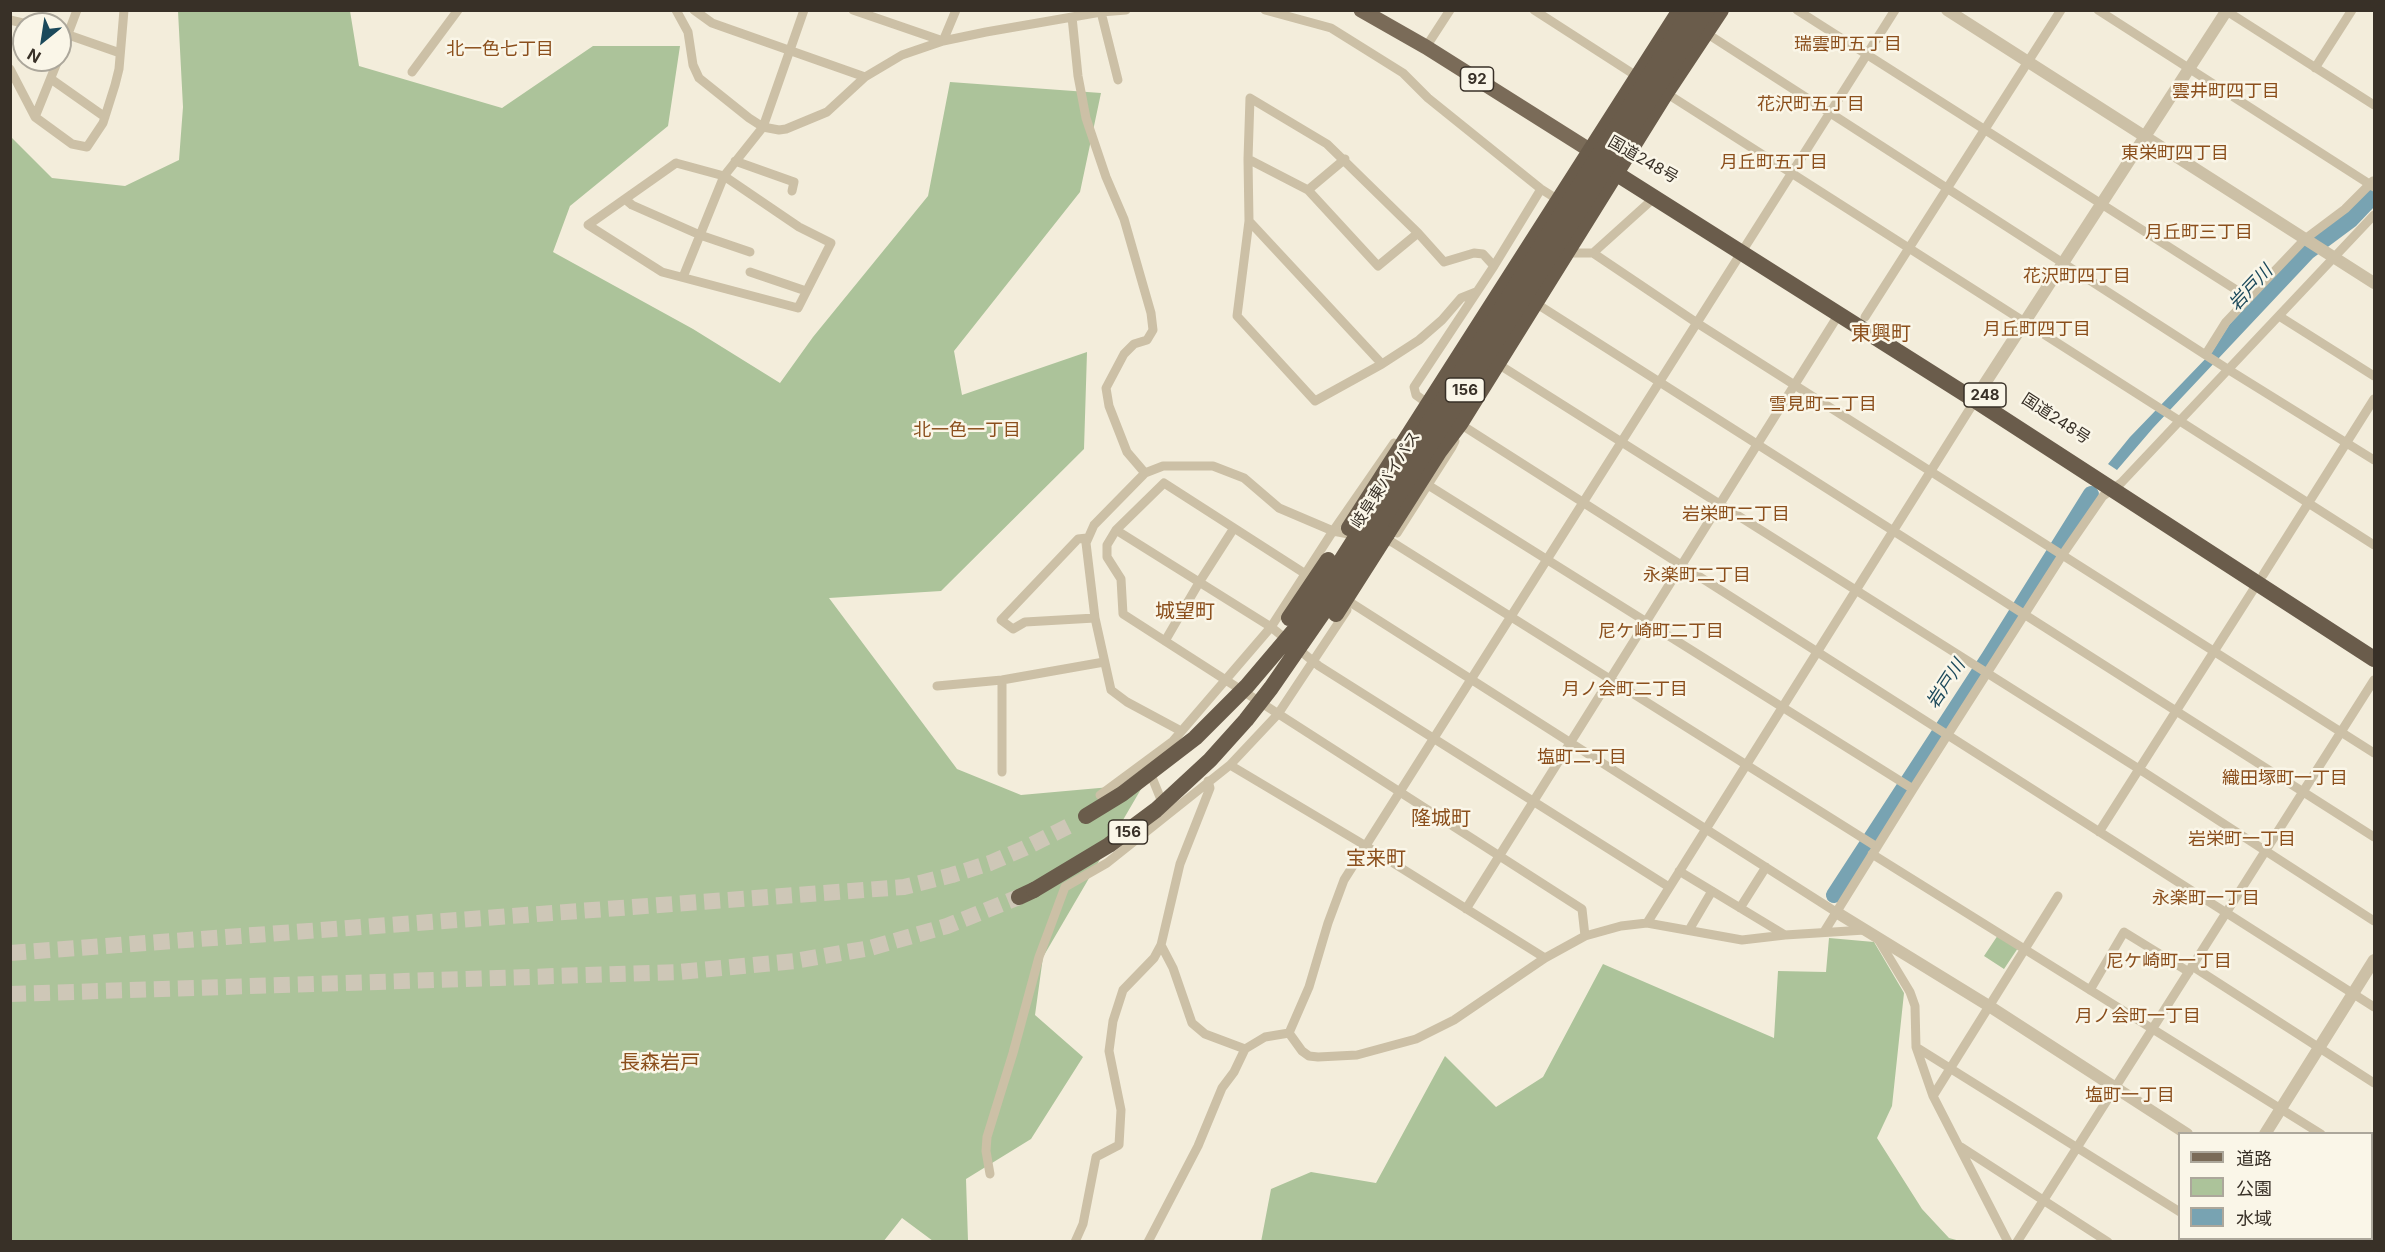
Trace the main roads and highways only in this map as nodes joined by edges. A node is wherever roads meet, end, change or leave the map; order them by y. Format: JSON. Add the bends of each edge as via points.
{"nodes":[{"id":1,"x":1361,"y":10,"type":"edge"},
{"id":2,"x":1707,"y":10,"type":"edge"},
{"id":3,"x":1720,"y":10,"type":"edge"},
{"id":4,"x":1680,"y":12,"type":"edge"},
{"id":5,"x":1591,"y":151,"type":"junction"},
{"id":6,"x":1620,"y":170,"type":"junction"},
{"id":7,"x":1744,"y":249,"type":"junction"},
{"id":8,"x":1978,"y":396,"type":"junction"},
{"id":9,"x":2260,"y":579,"type":"junction"},
{"id":10,"x":2374,"y":647,"type":"edge"},
{"id":11,"x":2374,"y":659,"type":"edge"},
{"id":12,"x":1217,"y":718,"type":"junction"},
{"id":13,"x":1210,"y":760,"type":"junction"},
{"id":14,"x":1081,"y":819,"type":"tunnel mouth"},
{"id":15,"x":1027,"y":893,"type":"tunnel mouth"}],
"edges":[{"from":1,"to":5,"type":"main road","number":"92"},
{"from":2,"to":13,"type":"highway","name":"岐阜東バイパス","number":"156","bridge":true,"via":[[1295,655]]},
{"from":3,"to":6,"type":"highway","number":"156"},
{"from":4,"to":5,"type":"highway","number":"156"},
{"from":4,"to":12,"type":"highway","name":"岐阜東バイパス","number":"156","bridge":true,"via":[[1316,600],[1267,665]]},
{"from":5,"to":6,"type":"highway","number":"248"},
{"from":5,"to":12,"type":"highway","number":"156","bridge":true,"via":[[1428,404],[1341,530],[1299,604],[1253,670],[1223,703]]},
{"from":6,"to":7,"type":"highway","name":"国道248号","number":"248"},
{"from":6,"to":7,"type":"highway","name":"国道248号","number":"248","via":[[1654,198]]},
{"from":6,"to":13,"type":"highway","number":"156","bridge":true,"via":[[1439,452],[1390,538],[1294,675],[1238,742],[1222,758]]},
{"from":7,"to":8,"type":"highway","name":"国道248号","number":"248","via":[[1839,314]]},
{"from":7,"to":8,"type":"highway","name":"国道248号","number":"248","via":[[1865,317]]},
{"from":8,"to":9,"type":"highway","name":"国道248号","number":"248"},
{"from":9,"to":10,"type":"highway","name":"国道248号","number":"248"},
{"from":9,"to":11,"type":"highway","name":"国道248号","number":"248"},
{"from":12,"to":14,"type":"highway","name":"岐阜東バイパス","number":"156","bridge":true,"via":[[1160,766]]},
{"from":13,"to":15,"type":"highway","name":"岐阜東バイパス","number":"156","bridge":true,"via":[[1125,835]]}]}
